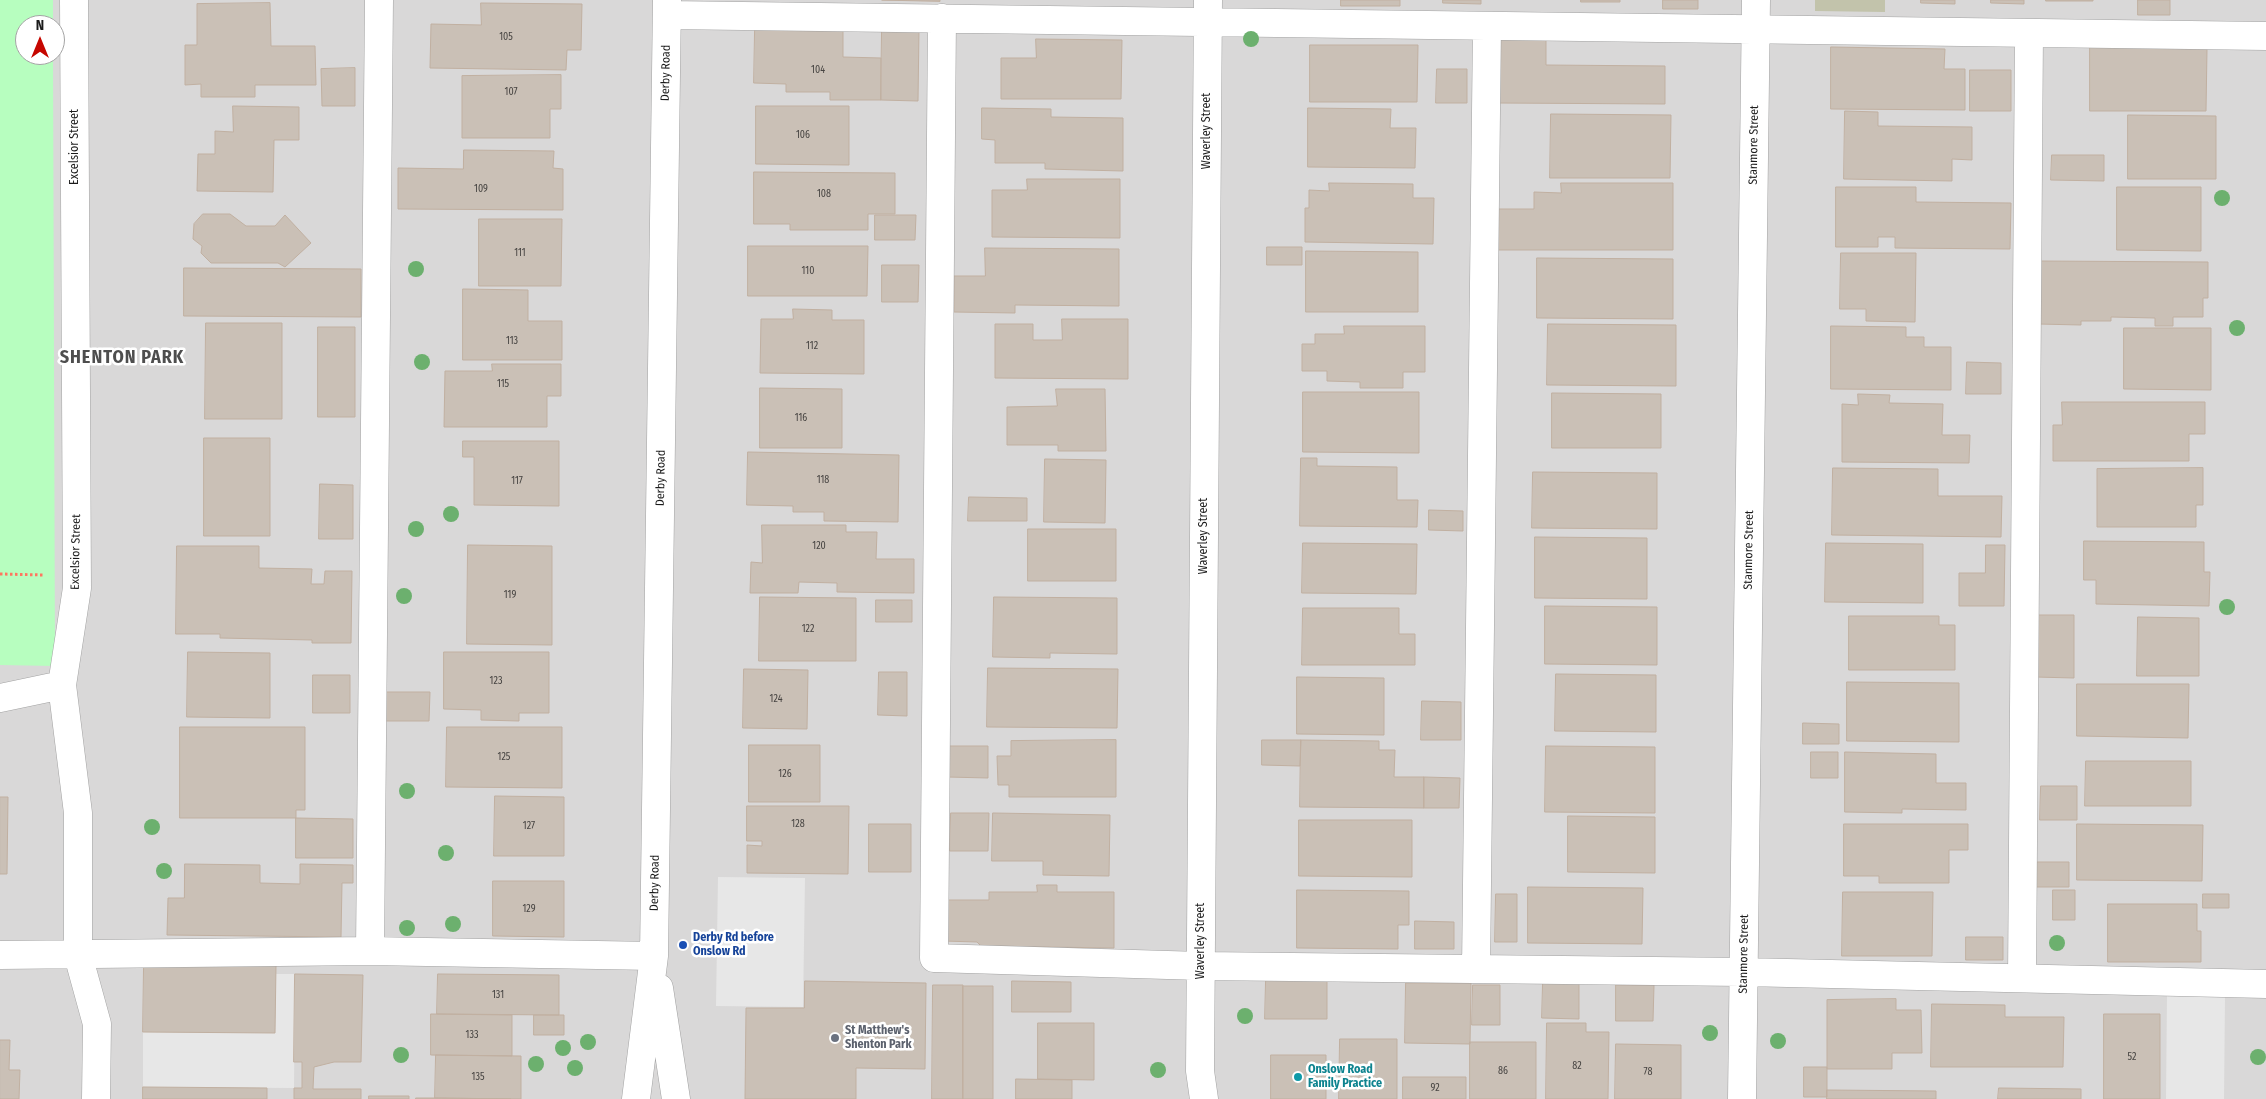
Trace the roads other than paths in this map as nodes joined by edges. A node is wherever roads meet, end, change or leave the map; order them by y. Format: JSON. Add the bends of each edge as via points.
{"nodes":[{"id":1,"x":74,"y":0,"type":"edge"},
{"id":2,"x":379,"y":0,"type":"edge"},
{"id":3,"x":1756,"y":0,"type":"edge"},
{"id":4,"x":667,"y":7,"type":"edge"},
{"id":5,"x":1208,"y":11,"type":"edge"},
{"id":6,"x":942,"y":18,"type":"junction"},
{"id":7,"x":1487,"y":26,"type":"junction"},
{"id":8,"x":1755,"y":29,"type":"junction"},
{"id":9,"x":2029,"y":33,"type":"junction"},
{"id":10,"x":2266,"y":36,"type":"edge"},
{"id":11,"x":62,"y":685,"type":"junction"},
{"id":12,"x":0,"y":698,"type":"edge"},
{"id":13,"x":370,"y":951,"type":"junction"},
{"id":14,"x":0,"y":955,"type":"edge"},
{"id":15,"x":78,"y":955,"type":"junction"},
{"id":16,"x":654,"y":956,"type":"junction"},
{"id":17,"x":1200,"y":966,"type":"junction"},
{"id":18,"x":1476,"y":969,"type":"junction"},
{"id":19,"x":1744,"y":972,"type":"junction"},
{"id":20,"x":2022,"y":978,"type":"junction"},
{"id":21,"x":2266,"y":984,"type":"edge"},
{"id":22,"x":1200,"y":1071,"type":"junction"},
{"id":23,"x":96,"y":1099,"type":"edge"},
{"id":24,"x":636,"y":1099,"type":"edge"},
{"id":25,"x":676,"y":1099,"type":"edge"},
{"id":26,"x":1195,"y":1099,"type":"edge"},
{"id":27,"x":1204,"y":1099,"type":"edge"},
{"id":28,"x":1742,"y":1099,"type":"edge"}],
"edges":[{"from":1,"to":11,"type":"street","name":"Excelsior Street","via":[[76,588]]},
{"from":2,"to":13,"type":"street"},
{"from":3,"to":8,"type":"street","name":"Stanmore Street"},
{"from":4,"to":6,"type":"street"},
{"from":4,"to":16,"type":"street","name":"Derby Road"},
{"from":5,"to":6,"type":"street"},
{"from":5,"to":7,"type":"street"},
{"from":5,"to":17,"type":"street","name":"Waverley Street"},
{"from":6,"to":17,"type":"street","via":[[934,958]]},
{"from":7,"to":8,"type":"street"},
{"from":7,"to":18,"type":"street"},
{"from":8,"to":9,"type":"street"},
{"from":8,"to":19,"type":"street","name":"Stanmore Street"},
{"from":9,"to":10,"type":"street"},
{"from":9,"to":20,"type":"street"},
{"from":11,"to":12,"type":"street"},
{"from":11,"to":15,"type":"street","name":"Excelsior Street","via":[[78,813]]},
{"from":13,"to":15,"type":"street"},
{"from":13,"to":16,"type":"street"},
{"from":14,"to":15,"type":"street"},
{"from":15,"to":23,"type":"street","name":"Excelsior Street","via":[[97,1024]]},
{"from":16,"to":24,"type":"street","name":"Derby Road"},
{"from":16,"to":25,"type":"street","name":"Derby Road"},
{"from":17,"to":18,"type":"street"},
{"from":17,"to":22,"type":"street","name":"Waverley Street"},
{"from":18,"to":19,"type":"street"},
{"from":19,"to":20,"type":"street"},
{"from":19,"to":28,"type":"street","name":"Stanmore Street"},
{"from":20,"to":21,"type":"street"},
{"from":22,"to":26,"type":"street","name":"Waverley Street"},
{"from":22,"to":27,"type":"street","name":"Waverley Street"}]}
